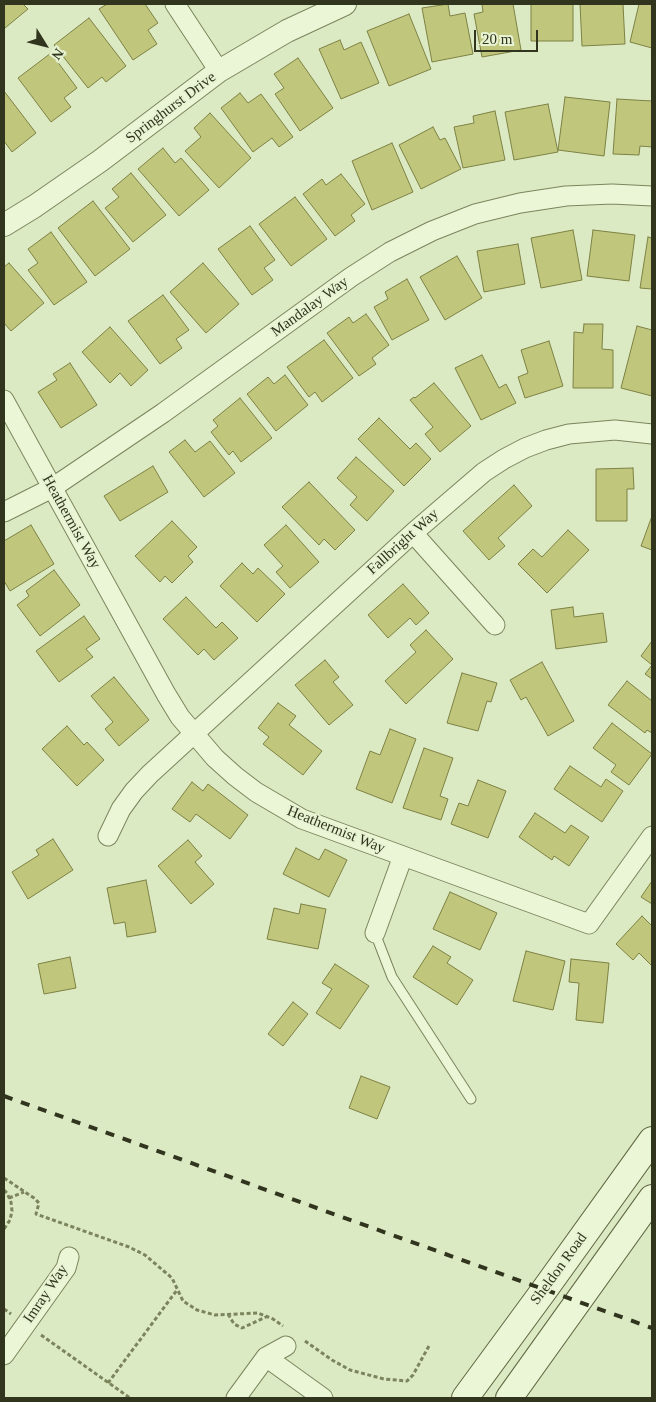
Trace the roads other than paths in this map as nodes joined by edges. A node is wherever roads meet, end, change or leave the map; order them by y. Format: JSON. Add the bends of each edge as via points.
{"nodes":[{"id":1,"x":175,"y":4,"type":"edge"},
{"id":2,"x":345,"y":4,"type":"edge"},
{"id":3,"x":219,"y":71,"type":"junction"},
{"id":4,"x":652,"y":196,"type":"edge"},
{"id":5,"x":4,"y":225,"type":"edge"},
{"id":6,"x":4,"y":400,"type":"edge"},
{"id":7,"x":652,"y":434,"type":"edge"},
{"id":8,"x":52,"y":488,"type":"junction"},
{"id":9,"x":4,"y":512,"type":"edge"},
{"id":10,"x":413,"y":533,"type":"junction"},
{"id":11,"x":495,"y":625,"type":"dead end"},
{"id":12,"x":194,"y":734,"type":"junction"},
{"id":13,"x":108,"y":836,"type":"dead end"},
{"id":14,"x":652,"y":836,"type":"edge"},
{"id":15,"x":403,"y":856,"type":"junction"},
{"id":16,"x":375,"y":933,"type":"joint"},
{"id":17,"x":471,"y":1099,"type":"dead end"},
{"id":18,"x":652,"y":1140,"type":"edge"},
{"id":19,"x":652,"y":1198,"type":"edge"},
{"id":20,"x":69,"y":1257,"type":"dead end"},
{"id":21,"x":292,"y":1338,"type":"road end"},
{"id":22,"x":4,"y":1355,"type":"edge"},
{"id":23,"x":266,"y":1357,"type":"junction"},
{"id":24,"x":236,"y":1398,"type":"edge"},
{"id":25,"x":323,"y":1398,"type":"edge"},
{"id":26,"x":464,"y":1398,"type":"edge"},
{"id":27,"x":509,"y":1398,"type":"edge"}],
"edges":[{"from":1,"to":3,"type":"street"},
{"from":2,"to":3,"type":"street","name":"Springhurst Drive","via":[[287,31]]},
{"from":3,"to":5,"type":"street","name":"Springhurst Drive","via":[[100,161]]},
{"from":4,"to":8,"type":"street","name":"Mandalay Way","via":[[557,197],[475,214],[432,231],[351,277],[163,413]]},
{"from":6,"to":8,"type":"street","name":"Heathermist Way"},
{"from":7,"to":10,"type":"street","name":"Fallbright Way","via":[[592,431],[546,440],[525,448],[484,472]]},
{"from":8,"to":9,"type":"street","name":"Mandalay Way"},
{"from":8,"to":12,"type":"street","name":"Heathermist Way","via":[[166,694]]},
{"from":10,"to":11,"type":"street"},
{"from":10,"to":12,"type":"street","name":"Fallbright Way"},
{"from":12,"to":13,"type":"street","name":"Fallbright Way","via":[[134,790]]},
{"from":12,"to":15,"type":"street","name":"Heathermist Way","via":[[235,776],[279,806],[302,819]]},
{"from":14,"to":15,"type":"street","name":"Heathermist Way","via":[[589,924]]},
{"from":15,"to":16,"type":"street"},
{"from":16,"to":17,"type":"lane","via":[[392,978]]},
{"from":18,"to":26,"type":"main road","name":"Sheldon Road"},
{"from":19,"to":27,"type":"main road"},
{"from":20,"to":22,"type":"street","name":"Imray Way","via":[[66,1268]]},
{"from":21,"to":23,"type":"street"},
{"from":23,"to":24,"type":"street"},
{"from":23,"to":25,"type":"street"}]}
